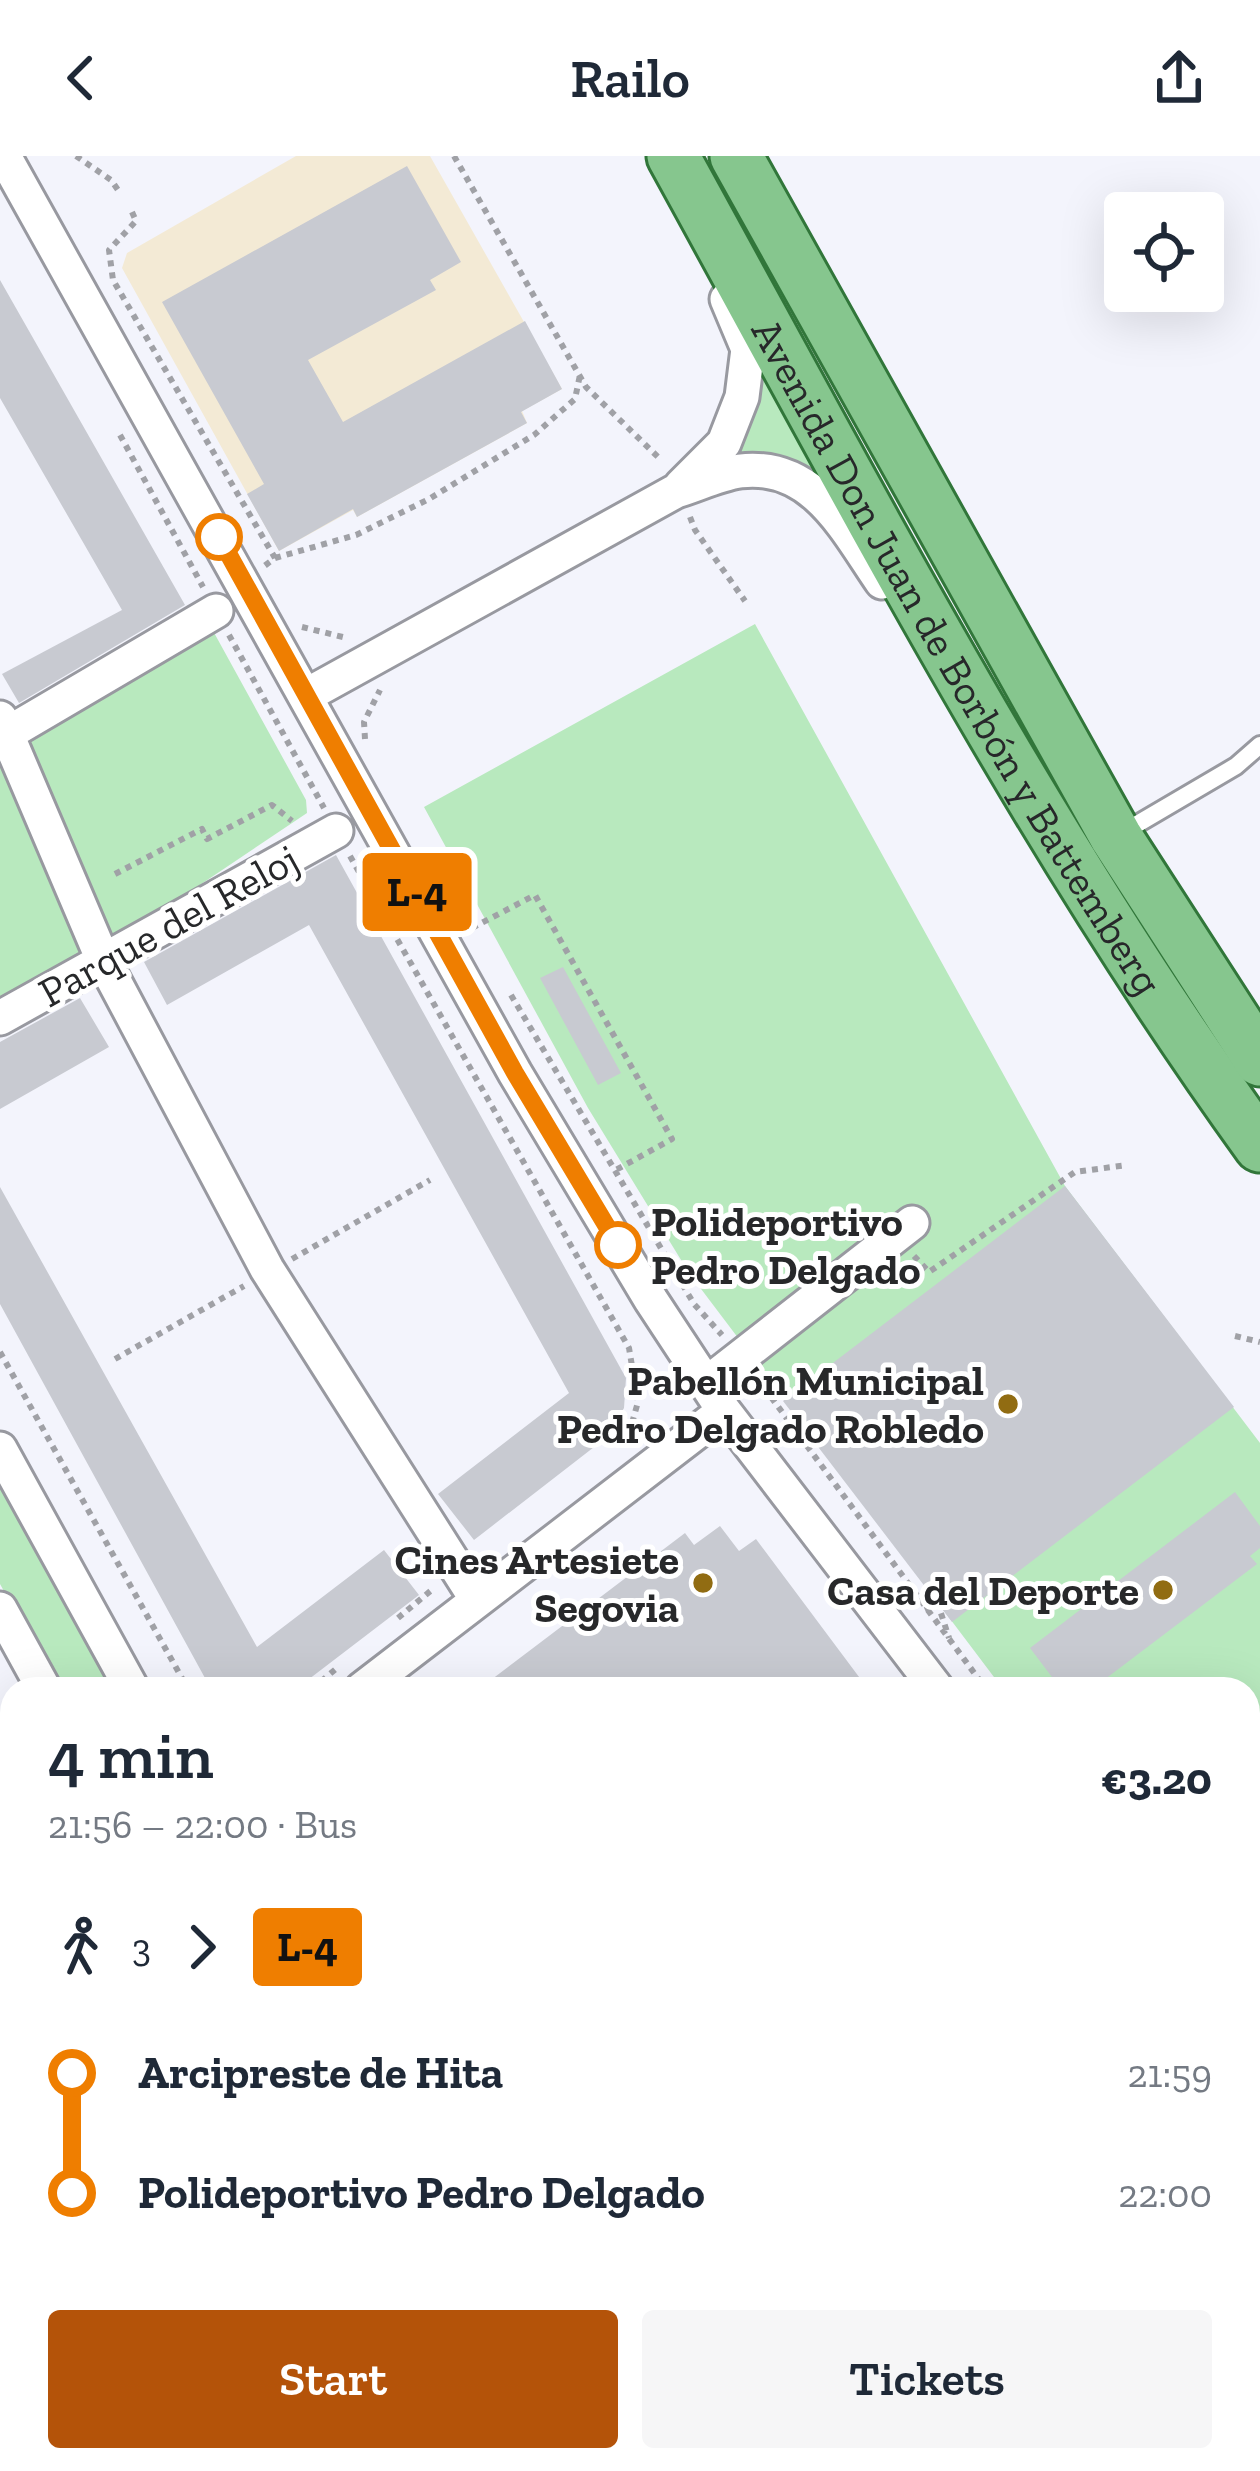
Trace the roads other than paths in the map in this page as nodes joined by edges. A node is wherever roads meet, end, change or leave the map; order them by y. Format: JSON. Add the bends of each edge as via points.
{"nodes":[{"id":1,"x":4,"y":156,"type":"edge"},
{"id":2,"x":669,"y":156,"type":"edge"},
{"id":3,"x":736,"y":156,"type":"edge"},
{"id":4,"x":682,"y":502,"type":"junction"},
{"id":5,"x":216,"y":611,"type":"road end"},
{"id":6,"x":307,"y":695,"type":"junction"},
{"id":7,"x":978,"y":710,"type":"junction"},
{"id":8,"x":2,"y":731,"type":"edge"},
{"id":9,"x":1260,"y":745,"type":"edge"},
{"id":10,"x":1116,"y":836,"type":"junction"},
{"id":11,"x":327,"y":837,"type":"road end"},
{"id":12,"x":103,"y":960,"type":"junction"},
{"id":13,"x":0,"y":1018,"type":"edge"},
{"id":14,"x":1260,"y":1060,"type":"edge"},
{"id":15,"x":1260,"y":1146,"type":"edge"},
{"id":16,"x":904,"y":1230,"type":"road end"},
{"id":17,"x":715,"y":1397,"type":"junction"},
{"id":18,"x":0,"y":1449,"type":"edge"},
{"id":19,"x":477,"y":1600,"type":"junction"},
{"id":20,"x":0,"y":1609,"type":"edge"},
{"id":21,"x":355,"y":1674,"type":"edge"},
{"id":22,"x":37,"y":1677,"type":"edge"},
{"id":23,"x":125,"y":1677,"type":"edge"},
{"id":24,"x":929,"y":1677,"type":"edge"}],
"edges":[{"from":1,"to":6,"type":"street"},
{"from":2,"to":4,"type":"street","via":[[748,349],[742,397],[724,442]]},
{"from":2,"to":7,"type":"main road","name":"Avenida Don Juan de Borbón y Battemberg"},
{"from":3,"to":10,"type":"main road","name":"Avenida Don Juan de Borbón y Battemberg"},
{"from":4,"to":6,"type":"street"},
{"from":4,"to":7,"type":"street","via":[[738,471],[775,471],[808,484]]},
{"from":5,"to":8,"type":"street"},
{"from":6,"to":17,"type":"street","via":[[515,1073]]},
{"from":7,"to":15,"type":"main road","name":"Avenida Don Juan de Borbón y Battemberg"},
{"from":8,"to":12,"type":"street"},
{"from":9,"to":10,"type":"lane"},
{"from":10,"to":14,"type":"main road","name":"Avenida Don Juan de Borbón y Battemberg"},
{"from":11,"to":12,"type":"street","name":"Parque del Reloj"},
{"from":12,"to":13,"type":"street","name":"Parque del Reloj"},
{"from":12,"to":19,"type":"street","via":[[267,1269]]},
{"from":16,"to":17,"type":"street","via":[[741,1356]]},
{"from":17,"to":19,"type":"street"},
{"from":17,"to":24,"type":"street"},
{"from":18,"to":23,"type":"street"},
{"from":19,"to":21,"type":"street"},
{"from":20,"to":22,"type":"street"}]}
